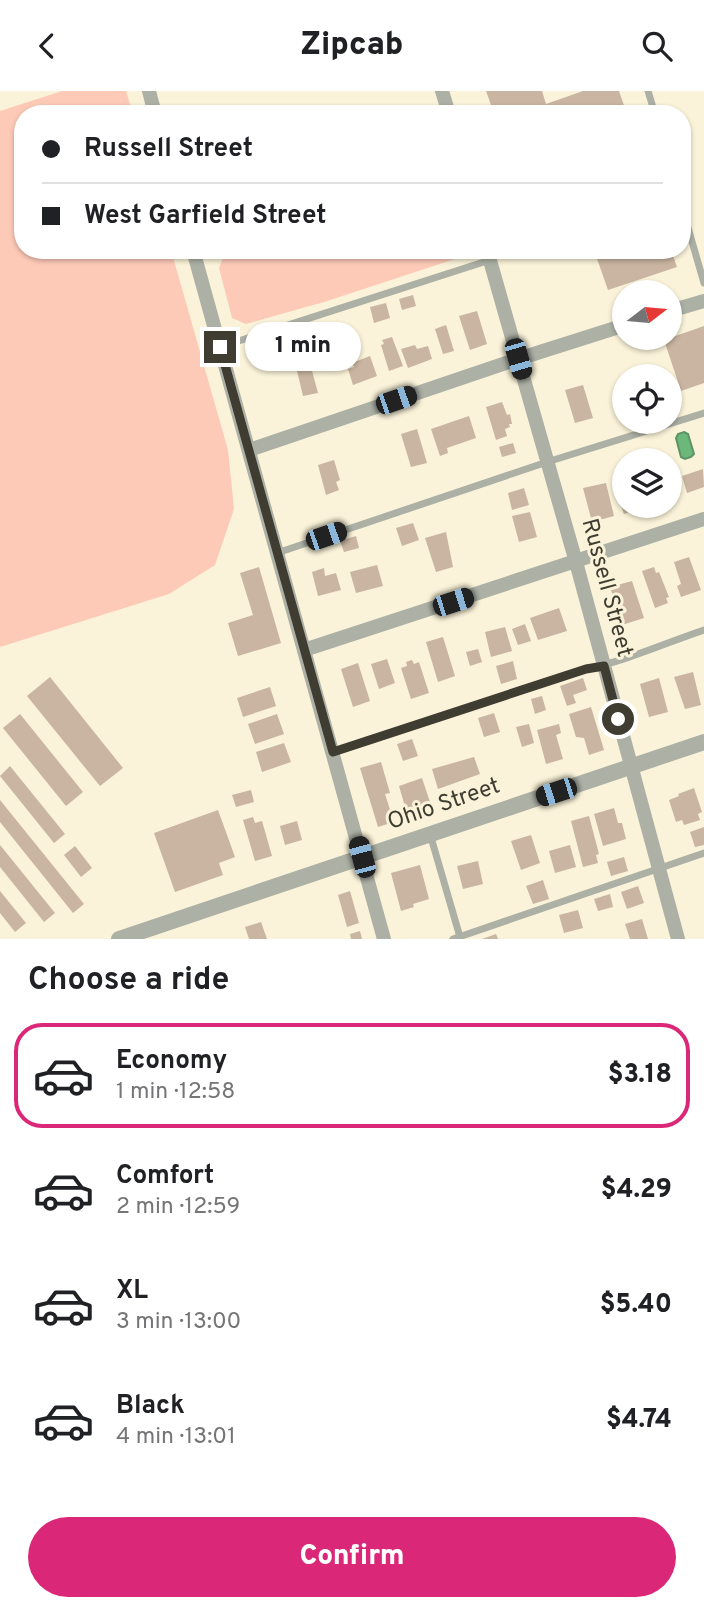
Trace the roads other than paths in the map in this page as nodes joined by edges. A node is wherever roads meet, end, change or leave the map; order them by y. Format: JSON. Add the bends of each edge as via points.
{"nodes":[{"id":1,"x":691,"y":238,"type":"edge"},
{"id":2,"x":196,"y":259,"type":"edge"},
{"id":3,"x":477,"y":259,"type":"edge"},
{"id":4,"x":490,"y":259,"type":"edge"},
{"id":5,"x":704,"y":283,"type":"edge"},
{"id":6,"x":704,"y":301,"type":"edge"},
{"id":7,"x":682,"y":307,"type":"edge"},
{"id":8,"x":612,"y":329,"type":"edge"},
{"id":9,"x":220,"y":347,"type":"junction"},
{"id":10,"x":518,"y":359,"type":"junction"},
{"id":11,"x":704,"y":413,"type":"edge"},
{"id":12,"x":249,"y":450,"type":"junction"},
{"id":13,"x":547,"y":462,"type":"junction"},
{"id":14,"x":704,"y":519,"type":"edge"},
{"id":15,"x":277,"y":553,"type":"junction"},
{"id":16,"x":576,"y":562,"type":"junction"},
{"id":17,"x":704,"y":630,"type":"edge"},
{"id":18,"x":304,"y":650,"type":"junction"},
{"id":19,"x":604,"y":666,"type":"junction"},
{"id":20,"x":704,"y":742,"type":"edge"},
{"id":21,"x":333,"y":752,"type":"junction"},
{"id":22,"x":631,"y":766,"type":"junction"},
{"id":23,"x":430,"y":834,"type":"junction"},
{"id":24,"x":704,"y":853,"type":"edge"},
{"id":25,"x":362,"y":857,"type":"junction"},
{"id":26,"x":659,"y":868,"type":"junction"},
{"id":27,"x":457,"y":938,"type":"edge"},
{"id":28,"x":119,"y":939,"type":"edge"},
{"id":29,"x":384,"y":939,"type":"edge"},
{"id":30,"x":678,"y":939,"type":"edge"}],
"edges":[{"from":1,"to":5,"type":"lane"},
{"from":2,"to":9,"type":"street"},
{"from":3,"to":9,"type":"lane"},
{"from":4,"to":10,"type":"street","name":"Russell Street"},
{"from":6,"to":7,"type":"street"},
{"from":8,"to":10,"type":"street"},
{"from":9,"to":12,"type":"street"},
{"from":10,"to":12,"type":"street"},
{"from":10,"to":13,"type":"street","name":"Russell Street"},
{"from":11,"to":13,"type":"lane"},
{"from":12,"to":15,"type":"street"},
{"from":13,"to":15,"type":"lane"},
{"from":13,"to":16,"type":"street","name":"Russell Street"},
{"from":14,"to":16,"type":"street"},
{"from":15,"to":18,"type":"street"},
{"from":16,"to":18,"type":"street"},
{"from":16,"to":19,"type":"street","name":"Russell Street"},
{"from":17,"to":19,"type":"lane"},
{"from":18,"to":21,"type":"street"},
{"from":19,"to":21,"type":"lane"},
{"from":19,"to":22,"type":"street","name":"Russell Street"},
{"from":20,"to":22,"type":"street","name":"Ohio Street"},
{"from":21,"to":25,"type":"street"},
{"from":22,"to":23,"type":"street","name":"Ohio Street"},
{"from":22,"to":26,"type":"street","name":"Russell Street"},
{"from":23,"to":25,"type":"street","name":"Ohio Street"},
{"from":23,"to":27,"type":"lane"},
{"from":24,"to":26,"type":"lane"},
{"from":25,"to":28,"type":"street","name":"Ohio Street"},
{"from":25,"to":29,"type":"street"},
{"from":26,"to":27,"type":"lane"},
{"from":26,"to":30,"type":"street","name":"Russell Street"}]}
